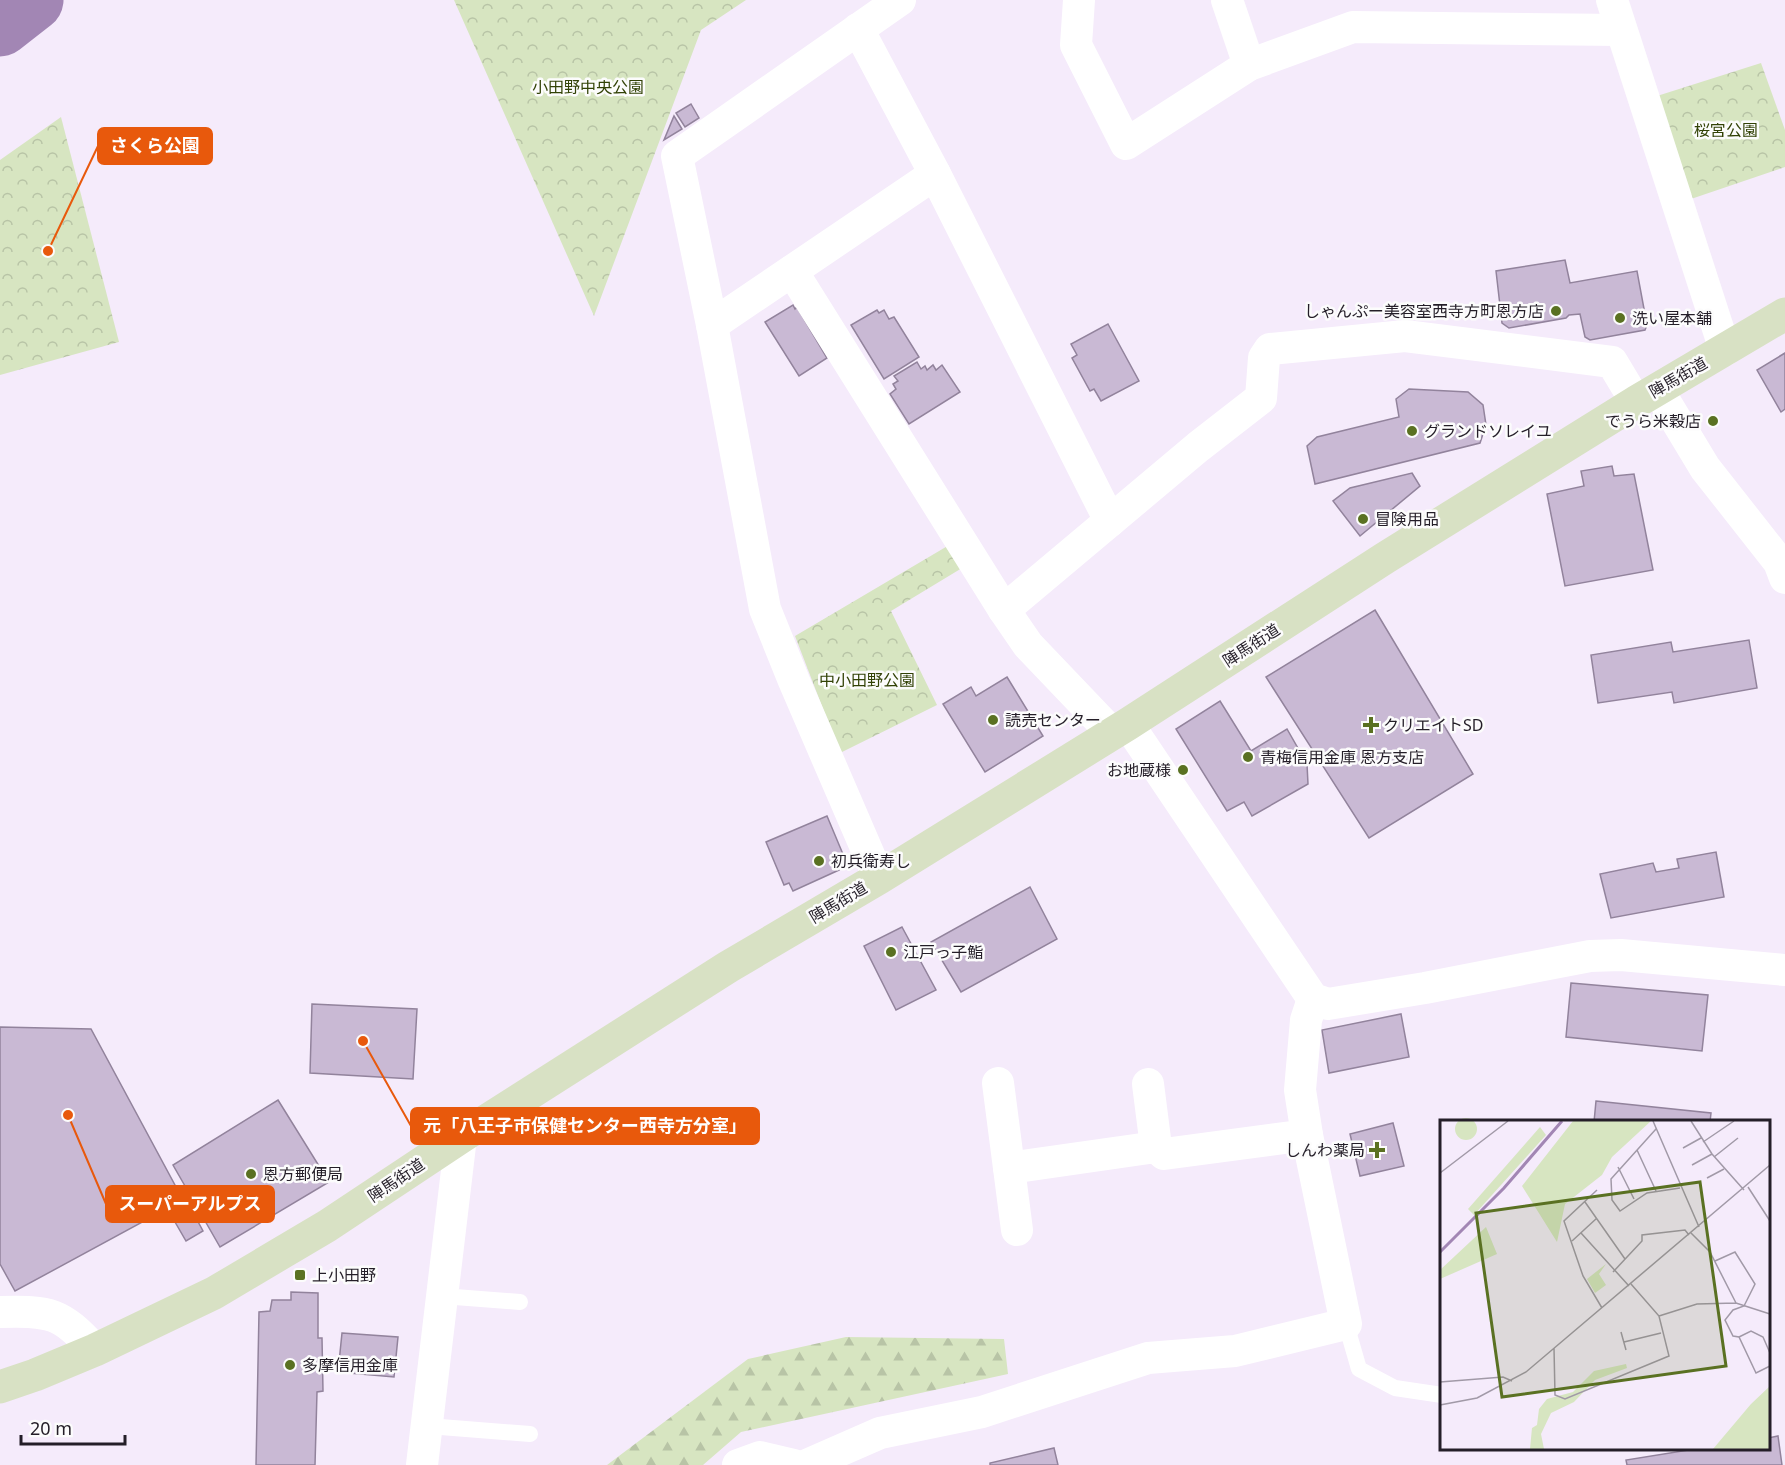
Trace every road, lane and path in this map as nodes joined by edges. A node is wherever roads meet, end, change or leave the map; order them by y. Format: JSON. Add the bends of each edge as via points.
{"nodes":[{"id":1,"x":900,"y":0,"type":"edge"},
{"id":2,"x":1079,"y":0,"type":"edge"},
{"id":3,"x":1227,"y":0,"type":"edge"},
{"id":4,"x":1611,"y":0,"type":"edge"},
{"id":5,"x":1425,"y":14,"type":"edge"},
{"id":6,"x":858,"y":29,"type":"junction"},
{"id":7,"x":1621,"y":30,"type":"junction"},
{"id":8,"x":1249,"y":65,"type":"junction"},
{"id":9,"x":935,"y":174,"type":"junction"},
{"id":10,"x":792,"y":271,"type":"junction"},
{"id":11,"x":1785,"y":314,"type":"edge"},
{"id":12,"x":712,"y":325,"type":"junction"},
{"id":13,"x":1725,"y":350,"type":"junction"},
{"id":14,"x":1647,"y":396,"type":"junction"},
{"id":15,"x":1110,"y":521,"type":"junction"},
{"id":16,"x":1785,"y":578,"type":"edge"},
{"id":17,"x":1004,"y":610,"type":"junction"},
{"id":18,"x":1120,"y":729,"type":"junction"},
{"id":19,"x":879,"y":878,"type":"junction"},
{"id":20,"x":1785,"y":970,"type":"edge"},
{"id":21,"x":1312,"y":999,"type":"junction"},
{"id":22,"x":998,"y":1083,"type":"dead end"},
{"id":23,"x":1148,"y":1084,"type":"dead end"},
{"id":24,"x":1307,"y":1135,"type":"junction"},
{"id":25,"x":461,"y":1137,"type":"junction"},
{"id":26,"x":1156,"y":1146,"type":"junction"},
{"id":27,"x":1009,"y":1168,"type":"junction"},
{"id":28,"x":1017,"y":1230,"type":"dead end"},
{"id":29,"x":442,"y":1296,"type":"junction"},
{"id":30,"x":520,"y":1302,"type":"dead end"},
{"id":31,"x":0,"y":1312,"type":"edge"},
{"id":32,"x":1346,"y":1324,"type":"junction"},
{"id":33,"x":95,"y":1350,"type":"junction"},
{"id":34,"x":0,"y":1387,"type":"edge"},
{"id":35,"x":1440,"y":1395,"type":"edge"},
{"id":36,"x":428,"y":1426,"type":"junction"},
{"id":37,"x":530,"y":1434,"type":"dead end"},
{"id":38,"x":422,"y":1465,"type":"edge"},
{"id":39,"x":738,"y":1465,"type":"edge"},
{"id":40,"x":794,"y":1465,"type":"edge"},
{"id":41,"x":807,"y":1465,"type":"edge"}],
"edges":[{"from":1,"to":6,"type":"street"},
{"from":2,"to":8,"type":"street","via":[[1076,45],[1126,144]]},
{"from":3,"to":8,"type":"street"},
{"from":4,"to":7,"type":"street"},
{"from":5,"to":7,"type":"street"},
{"from":5,"to":8,"type":"street","via":[[1353,27]]},
{"from":6,"to":9,"type":"street"},
{"from":6,"to":12,"type":"street","via":[[677,156]]},
{"from":7,"to":13,"type":"street"},
{"from":9,"to":10,"type":"street"},
{"from":9,"to":15,"type":"street"},
{"from":10,"to":12,"type":"street"},
{"from":10,"to":17,"type":"street"},
{"from":11,"to":13,"type":"main road","name":"陣馬街道"},
{"from":12,"to":19,"type":"street","via":[[765,609]]},
{"from":13,"to":14,"type":"main road","name":"陣馬街道"},
{"from":14,"to":15,"type":"street","via":[[1612,362],[1405,336],[1270,349],[1264,358],[1262,398]]},
{"from":14,"to":16,"type":"street","via":[[1779,562]]},
{"from":14,"to":18,"type":"main road","name":"陣馬街道","via":[[1385,558]]},
{"from":15,"to":17,"type":"street"},
{"from":17,"to":18,"type":"street","via":[[1028,645]]},
{"from":18,"to":19,"type":"main road","name":"陣馬街道"},
{"from":18,"to":21,"type":"street"},
{"from":19,"to":25,"type":"main road","name":"陣馬街道","via":[[728,967]]},
{"from":20,"to":21,"type":"street","via":[[1620,955],[1590,956],[1328,1004]]},
{"from":21,"to":24,"type":"street","via":[[1306,1020],[1300,1090]]},
{"from":22,"to":27,"type":"street"},
{"from":23,"to":26,"type":"street"},
{"from":24,"to":26,"type":"street","via":[[1164,1154]]},
{"from":24,"to":32,"type":"street"},
{"from":25,"to":29,"type":"street"},
{"from":25,"to":33,"type":"main road","name":"陣馬街道","via":[[327,1226],[214,1293]]},
{"from":26,"to":27,"type":"street"},
{"from":27,"to":28,"type":"street"},
{"from":29,"to":30,"type":"lane"},
{"from":29,"to":36,"type":"street"},
{"from":31,"to":33,"type":"street","via":[[30,1311],[58,1316]]},
{"from":32,"to":35,"type":"lane","via":[[1359,1369],[1395,1388]]},
{"from":32,"to":41,"type":"street","via":[[1236,1351],[1148,1358],[982,1412],[880,1433]]},
{"from":33,"to":34,"type":"main road","name":"陣馬街道"},
{"from":36,"to":37,"type":"lane"},
{"from":36,"to":38,"type":"street"},
{"from":39,"to":40,"type":"street","via":[[760,1456]]}]}
